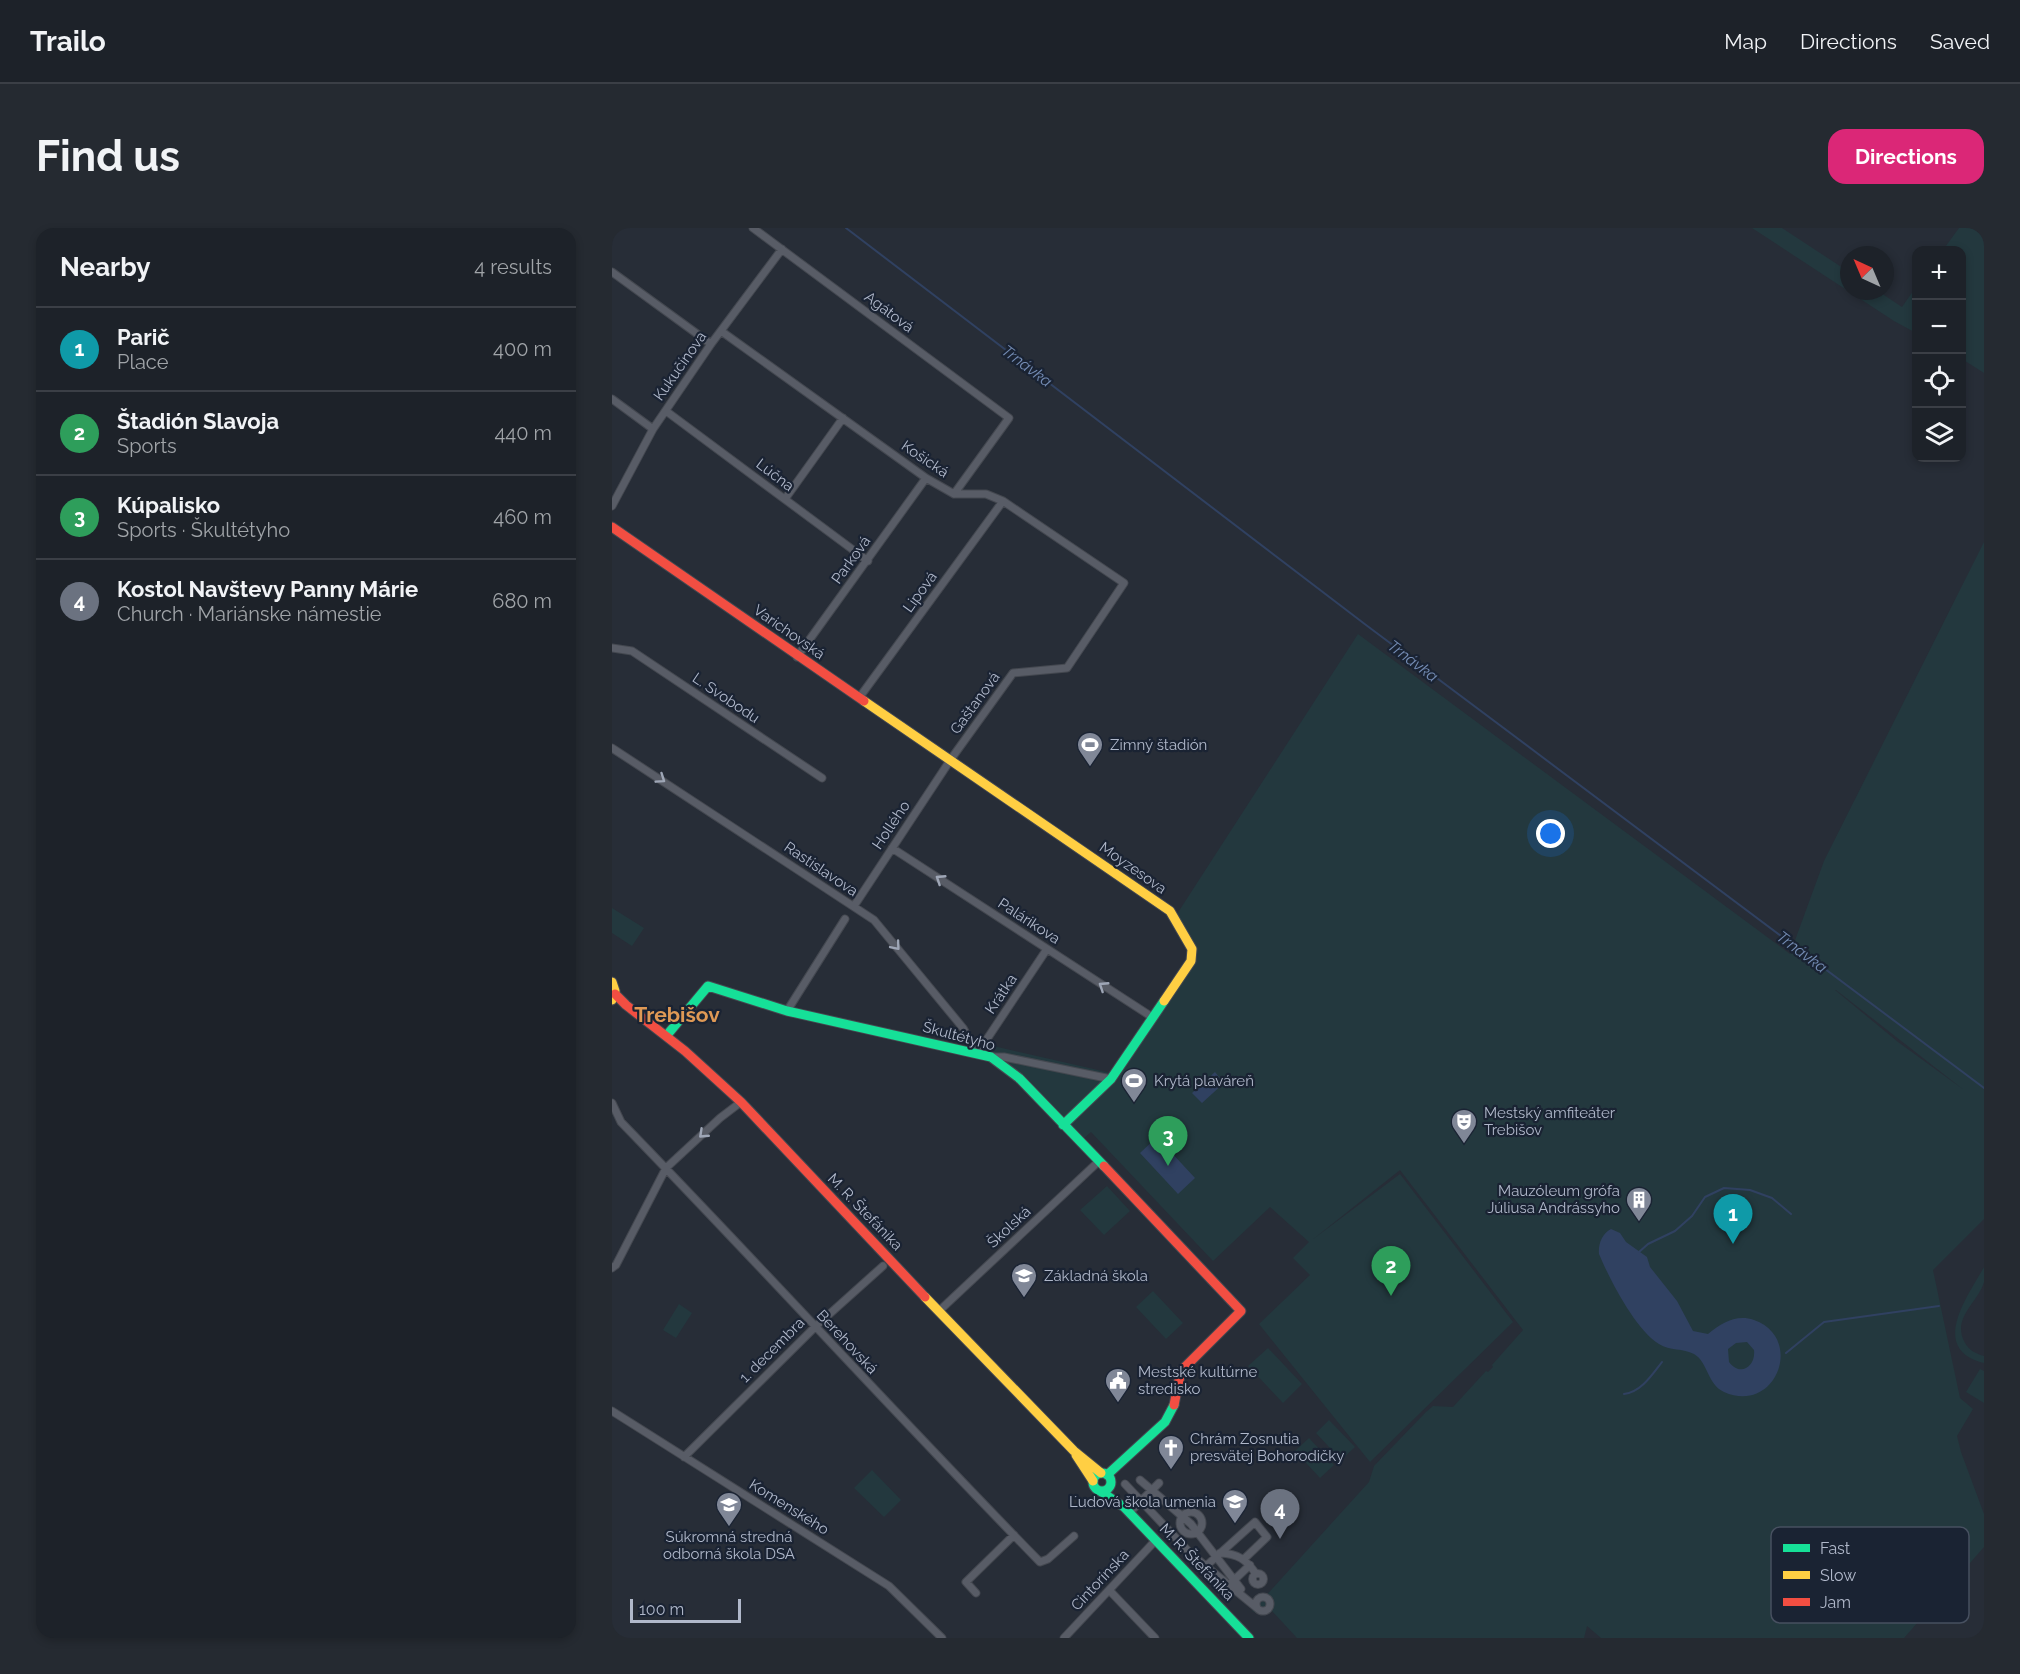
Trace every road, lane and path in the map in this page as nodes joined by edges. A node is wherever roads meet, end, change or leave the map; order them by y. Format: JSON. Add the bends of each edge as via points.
{"nodes":[{"id":1,"x":753,"y":228,"type":"edge"},
{"id":2,"x":782,"y":249,"type":"junction"},
{"id":3,"x":612,"y":272,"type":"edge"},
{"id":4,"x":722,"y":331,"type":"junction"},
{"id":5,"x":711,"y":344,"type":"junction"},
{"id":6,"x":612,"y":399,"type":"edge"},
{"id":7,"x":666,"y":411,"type":"junction"},
{"id":8,"x":843,"y":418,"type":"junction"},
{"id":9,"x":653,"y":429,"type":"junction"},
{"id":10,"x":926,"y":478,"type":"junction"},
{"id":11,"x":954,"y":494,"type":"junction"},
{"id":12,"x":784,"y":499,"type":"junction"},
{"id":13,"x":1003,"y":501,"type":"junction"},
{"id":14,"x":612,"y":506,"type":"edge"},
{"id":15,"x":612,"y":527,"type":"edge"},
{"id":16,"x":868,"y":561,"type":"junction"},
{"id":17,"x":1124,"y":583,"type":"joint"},
{"id":18,"x":612,"y":648,"type":"edge"},
{"id":19,"x":797,"y":657,"type":"junction"},
{"id":20,"x":860,"y":698,"type":"junction"},
{"id":21,"x":612,"y":748,"type":"edge"},
{"id":22,"x":951,"y":759,"type":"junction"},
{"id":23,"x":822,"y":778,"type":"dead end"},
{"id":24,"x":892,"y":848,"type":"junction"},
{"id":25,"x":854,"y":906,"type":"junction"},
{"id":26,"x":845,"y":920,"type":"dead end"},
{"id":27,"x":1047,"y":949,"type":"junction"},
{"id":28,"x":612,"y":982,"type":"edge"},
{"id":29,"x":613,"y":999,"type":"edge"},
{"id":30,"x":787,"y":1011,"type":"junction"},
{"id":31,"x":1152,"y":1017,"type":"junction"},
{"id":32,"x":666,"y":1035,"type":"junction"},
{"id":33,"x":977,"y":1054,"type":"junction"},
{"id":34,"x":991,"y":1057,"type":"junction"},
{"id":35,"x":1111,"y":1079,"type":"junction"},
{"id":36,"x":741,"y":1102,"type":"junction"},
{"id":37,"x":612,"y":1103,"type":"edge"},
{"id":38,"x":1063,"y":1125,"type":"junction"},
{"id":39,"x":1098,"y":1162,"type":"junction"},
{"id":40,"x":666,"y":1168,"type":"junction"},
{"id":41,"x":883,"y":1266,"type":"dead end"},
{"id":42,"x":612,"y":1268,"type":"edge"},
{"id":43,"x":939,"y":1311,"type":"junction"},
{"id":44,"x":814,"y":1327,"type":"junction"},
{"id":45,"x":612,"y":1411,"type":"edge"},
{"id":46,"x":1074,"y":1451,"type":"junction"},
{"id":47,"x":684,"y":1457,"type":"junction"},
{"id":48,"x":1107,"y":1476,"type":"junction"},
{"id":49,"x":1140,"y":1479,"type":"dead end"},
{"id":50,"x":1093,"y":1481,"type":"junction"},
{"id":51,"x":1159,"y":1483,"type":"dead end"},
{"id":52,"x":1125,"y":1484,"type":"dead end"},
{"id":53,"x":1100,"y":1491,"type":"junction"},
{"id":54,"x":1151,"y":1491,"type":"junction"},
{"id":55,"x":1141,"y":1500,"type":"junction"},
{"id":56,"x":1126,"y":1510,"type":"junction"},
{"id":57,"x":1182,"y":1516,"type":"junction"},
{"id":58,"x":1165,"y":1525,"type":"junction"},
{"id":59,"x":1184,"y":1530,"type":"junction"},
{"id":60,"x":1198,"y":1531,"type":"junction"},
{"id":61,"x":1014,"y":1535,"type":"junction"},
{"id":62,"x":1074,"y":1536,"type":"dead end"},
{"id":63,"x":1155,"y":1540,"type":"junction"},
{"id":64,"x":1188,"y":1550,"type":"junction"},
{"id":65,"x":1218,"y":1555,"type":"junction"},
{"id":66,"x":1206,"y":1566,"type":"junction"},
{"id":67,"x":1252,"y":1568,"type":"junction"},
{"id":68,"x":1231,"y":1582,"type":"junction"},
{"id":69,"x":1239,"y":1590,"type":"junction"},
{"id":70,"x":1110,"y":1591,"type":"junction"},
{"id":71,"x":976,"y":1593,"type":"dead end"},
{"id":72,"x":1262,"y":1598,"type":"junction"},
{"id":73,"x":1257,"y":1608,"type":"junction"},
{"id":74,"x":942,"y":1638,"type":"edge"},
{"id":75,"x":1064,"y":1638,"type":"edge"},
{"id":76,"x":1155,"y":1638,"type":"edge"},
{"id":77,"x":1249,"y":1638,"type":"edge"}],
"edges":[{"from":1,"to":2,"type":"street","name":"Agátová"},
{"from":2,"to":4,"type":"street","name":"Kukučínova"},
{"from":2,"to":11,"type":"street","name":"Agátová","via":[[1009,418]]},
{"from":3,"to":5,"type":"street"},
{"from":4,"to":5,"type":"street","name":"Kukučínova"},
{"from":4,"to":8,"type":"street","name":"Košická"},
{"from":5,"to":7,"type":"street","name":"Kukučínova"},
{"from":6,"to":9,"type":"street"},
{"from":7,"to":9,"type":"street","name":"Kukučínova"},
{"from":7,"to":12,"type":"street","name":"Lúčna"},
{"from":8,"to":10,"type":"street","name":"Košická"},
{"from":8,"to":12,"type":"street"},
{"from":9,"to":14,"type":"street","name":"Kukučínova"},
{"from":10,"to":11,"type":"street","name":"Košická"},
{"from":10,"to":16,"type":"street","name":"Parková"},
{"from":11,"to":13,"type":"street","name":"Košická","via":[[986,494]]},
{"from":12,"to":16,"type":"street","name":"Lúčna"},
{"from":13,"to":17,"type":"street","name":"Košická"},
{"from":13,"to":20,"type":"street","name":"Lipová"},
{"from":15,"to":19,"type":"street","name":"Varichovská"},
{"from":16,"to":19,"type":"street","name":"Parková"},
{"from":17,"to":22,"type":"street","name":"Gaštanová","via":[[1066,668],[1013,673]]},
{"from":18,"to":23,"type":"street","name":"L. Svobodu","via":[[632,651]]},
{"from":19,"to":20,"type":"street","name":"Varichovská"},
{"from":20,"to":22,"type":"street","name":"Varichovská"},
{"from":21,"to":25,"type":"street","name":"Rastislavova","one_way":true},
{"from":22,"to":24,"type":"street","name":"Hollého"},
{"from":22,"to":31,"type":"street","name":"Moyzesova","via":[[1170,911],[1193,955]]},
{"from":24,"to":25,"type":"street","name":"Hollého"},
{"from":27,"to":24,"type":"street","name":"Palárikova","one_way":true},
{"from":25,"to":33,"type":"street","name":"Rastislavova","one_way":true,"via":[[874,920],[963,1028]]},
{"from":26,"to":30,"type":"street"},
{"from":31,"to":27,"type":"street","name":"Palárikova","one_way":true},
{"from":27,"to":33,"type":"street","name":"Krátka"},
{"from":28,"to":29,"type":"street"},
{"from":29,"to":32,"type":"street","name":"M. R. Štefánika"},
{"from":30,"to":32,"type":"street","name":"Škultétyho","via":[[708,986]]},
{"from":30,"to":33,"type":"street","name":"Škultétyho"},
{"from":31,"to":35,"type":"street","name":"Moyzesova"},
{"from":32,"to":36,"type":"street","name":"M. R. Štefánika"},
{"from":33,"to":34,"type":"street","name":"Škultétyho"},
{"from":34,"to":35,"type":"street"},
{"from":34,"to":38,"type":"street","name":"Škultétyho","via":[[1018,1078]]},
{"from":35,"to":38,"type":"street","name":"Moyzesova"},
{"from":36,"to":40,"type":"street","one_way":true},
{"from":36,"to":43,"type":"street","name":"M. R. Štefánika"},
{"from":37,"to":40,"type":"street","name":"Berehovská","via":[[621,1122]]},
{"from":38,"to":39,"type":"street","name":"Škultétyho"},
{"from":39,"to":43,"type":"street","name":"Školská"},
{"from":39,"to":48,"type":"street","name":"Škultétyho","via":[[1241,1311],[1181,1371],[1173,1408],[1165,1422]]},
{"from":40,"to":42,"type":"street"},
{"from":40,"to":44,"type":"street","name":"Berehovská"},
{"from":41,"to":44,"type":"street","name":"1. decembra"},
{"from":43,"to":46,"type":"street","name":"M. R. Štefánika"},
{"from":44,"to":47,"type":"street","name":"1. decembra"},
{"from":44,"to":61,"type":"street","name":"Berehovská"},
{"from":45,"to":47,"type":"street","name":"Komenského"},
{"from":46,"to":48,"type":"street","name":"M. R. Štefánika"},
{"from":46,"to":50,"type":"street","name":"M. R. Štefánika"},
{"from":47,"to":74,"type":"street","name":"Komenského","via":[[889,1586]]},
{"from":48,"to":50,"type":"street","via":[[1096,1475]]},
{"from":48,"to":53,"type":"street","via":[[1107,1490]]},
{"from":48,"to":56,"type":"street","name":"M. R. Štefánika"},
{"from":49,"to":54,"type":"street"},
{"from":50,"to":53,"type":"street"},
{"from":51,"to":54,"type":"street"},
{"from":52,"to":55,"type":"street"},
{"from":53,"to":56,"type":"street","name":"M. R. Štefánika"},
{"from":54,"to":55,"type":"street"},
{"from":54,"to":57,"type":"street"},
{"from":55,"to":56,"type":"street"},
{"from":55,"to":58,"type":"street"},
{"from":56,"to":63,"type":"street","name":"M. R. Štefánika"},
{"from":57,"to":59,"type":"street"},
{"from":57,"to":60,"type":"street"},
{"from":57,"to":60,"type":"street","via":[[1190,1512],[1199,1515],[1202,1524]]},
{"from":58,"to":59,"type":"street"},
{"from":58,"to":64,"type":"street"},
{"from":59,"to":60,"type":"street"},
{"from":59,"to":64,"type":"street"},
{"from":60,"to":65,"type":"street"},
{"from":61,"to":62,"type":"street","name":"Berehovská","via":[[1040,1562]]},
{"from":61,"to":71,"type":"street","via":[[966,1582]]},
{"from":63,"to":70,"type":"street","name":"Cintorínska"},
{"from":63,"to":77,"type":"street","name":"M. R. Štefánika"},
{"from":64,"to":66,"type":"street"},
{"from":65,"to":66,"type":"street"},
{"from":65,"to":67,"type":"street","via":[[1234,1554]]},
{"from":65,"to":67,"type":"street","via":[[1255,1522],[1267,1537]]},
{"from":65,"to":68,"type":"street"},
{"from":66,"to":68,"type":"street"},
{"from":67,"to":68,"type":"street"},
{"from":67,"to":69,"type":"street"},
{"from":67,"to":72,"type":"street","via":[[1263,1578]]},
{"from":68,"to":69,"type":"street"},
{"from":69,"to":73,"type":"street"},
{"from":70,"to":75,"type":"street","name":"Cintorínska"},
{"from":70,"to":76,"type":"street"},
{"from":72,"to":73,"type":"street","via":[[1257,1601]]},
{"from":72,"to":73,"type":"street","via":[[1269,1602],[1268,1608]]}]}
